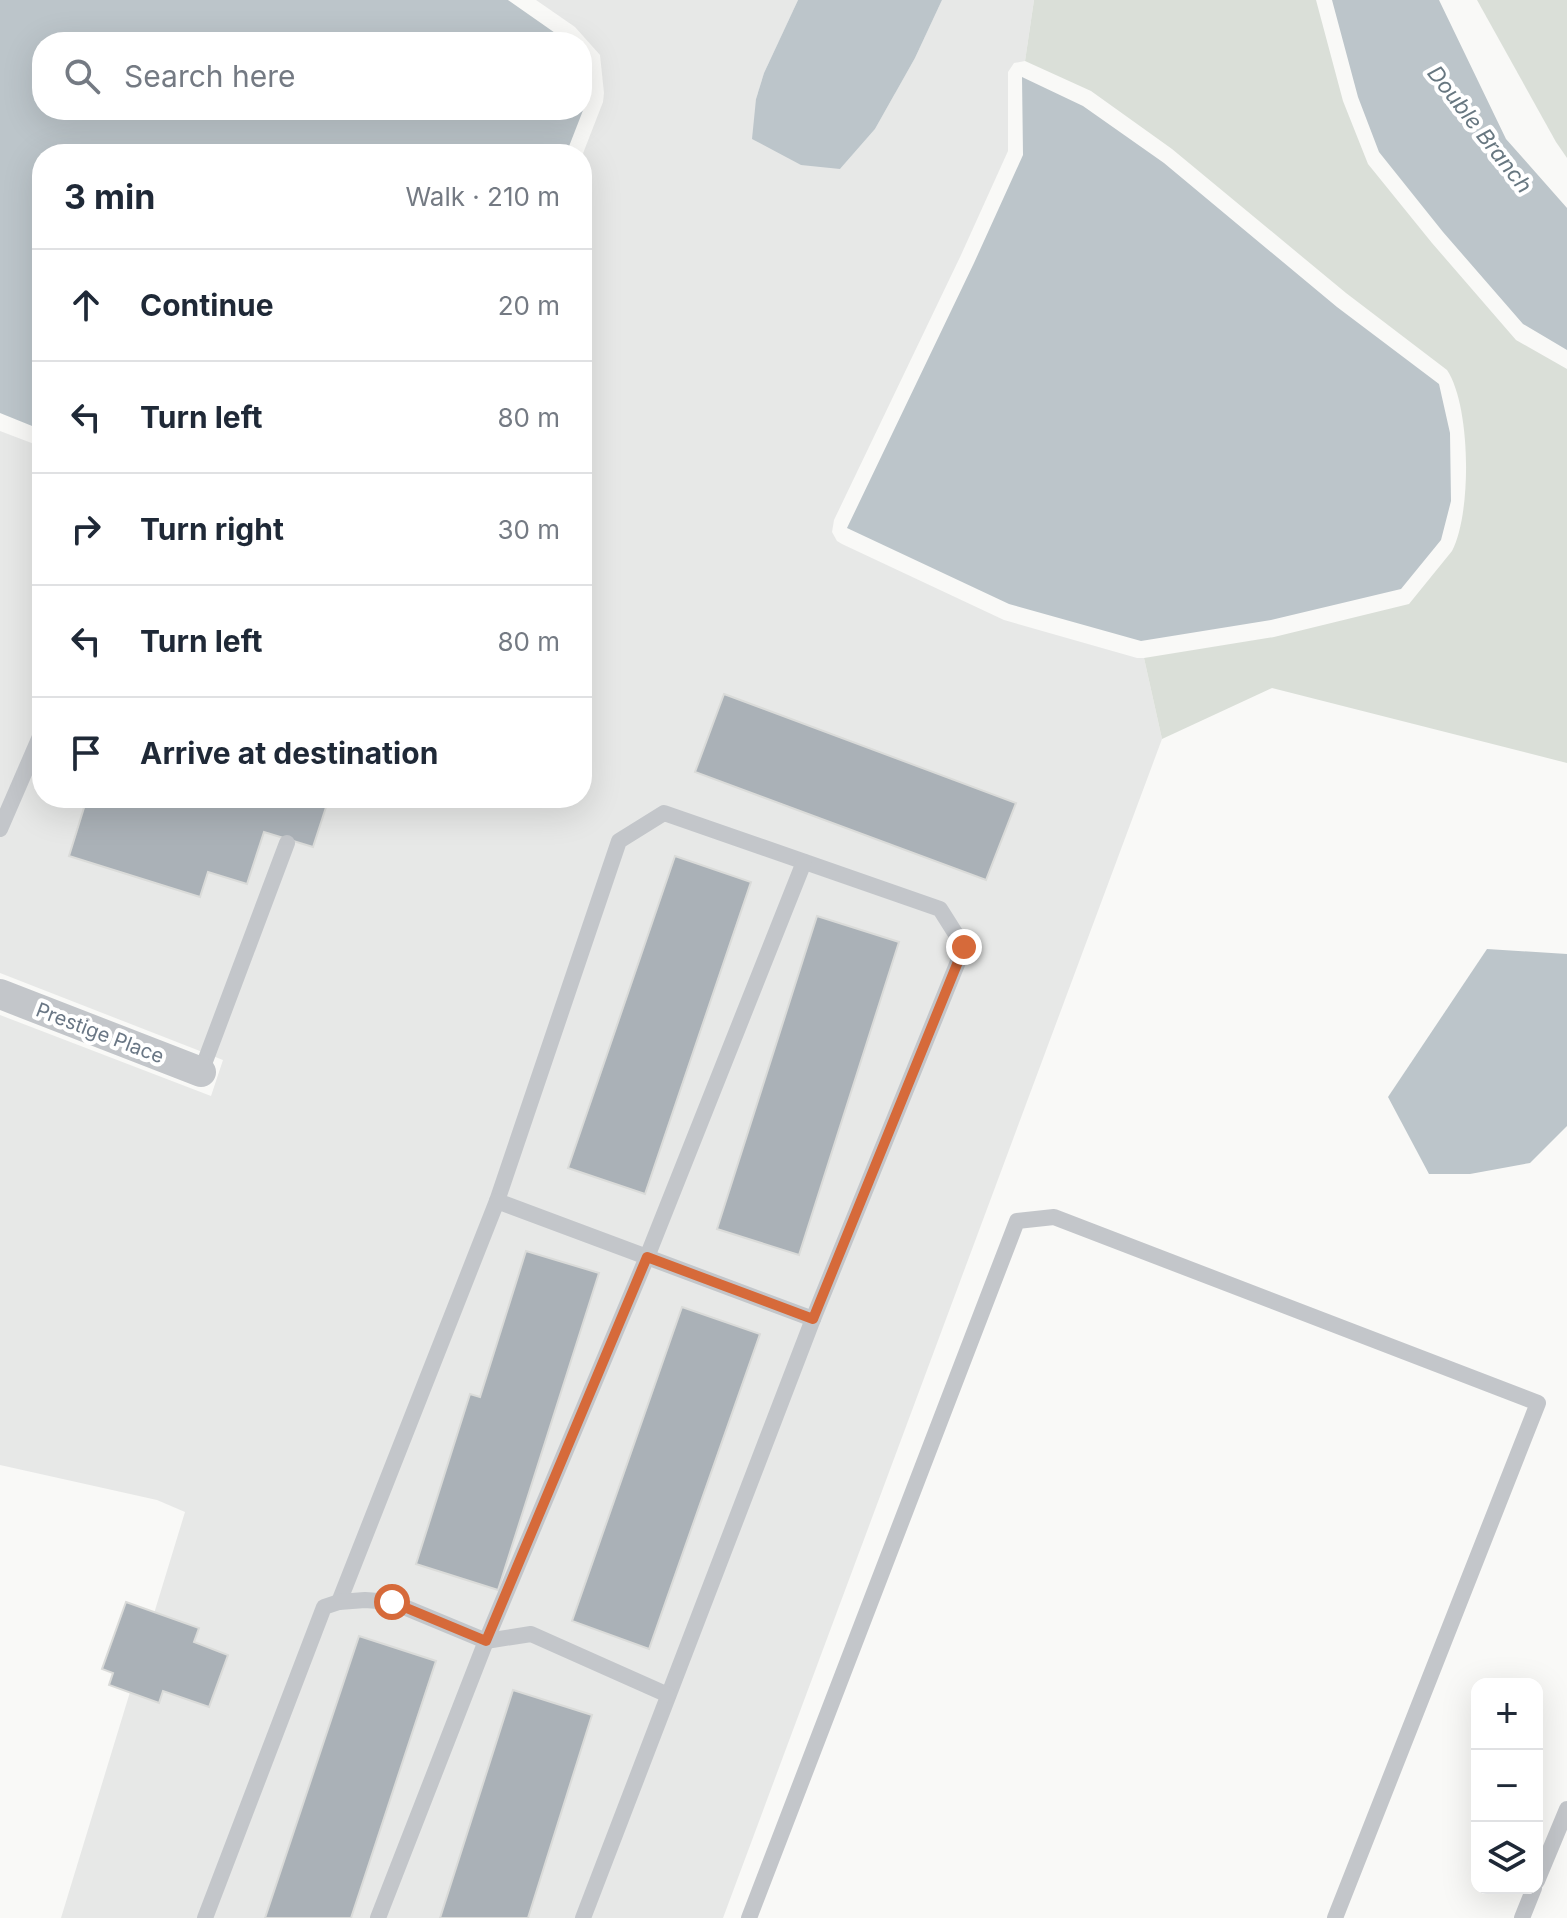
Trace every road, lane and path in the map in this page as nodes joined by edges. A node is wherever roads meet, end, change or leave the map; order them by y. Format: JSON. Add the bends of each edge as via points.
{"nodes":[{"id":1,"x":32,"y":755,"type":"edge"},
{"id":2,"x":0,"y":829,"type":"edge"},
{"id":3,"x":287,"y":843,"type":"dead end"},
{"id":4,"x":804,"y":862,"type":"junction"},
{"id":5,"x":0,"y":994,"type":"edge"},
{"id":6,"x":201,"y":1072,"type":"joint"},
{"id":7,"x":497,"y":1201,"type":"junction"},
{"id":8,"x":647,"y":1257,"type":"junction"},
{"id":9,"x":813,"y":1319,"type":"junction"},
{"id":10,"x":339,"y":1602,"type":"junction"},
{"id":11,"x":486,"y":1641,"type":"junction"},
{"id":12,"x":668,"y":1695,"type":"junction"},
{"id":13,"x":1567,"y":1809,"type":"edge"},
{"id":14,"x":1543,"y":1867,"type":"edge"},
{"id":15,"x":1532,"y":1894,"type":"edge"},
{"id":16,"x":205,"y":1918,"type":"edge"},
{"id":17,"x":378,"y":1918,"type":"edge"},
{"id":18,"x":583,"y":1918,"type":"edge"},
{"id":19,"x":749,"y":1918,"type":"edge"},
{"id":20,"x":1335,"y":1918,"type":"edge"},
{"id":21,"x":1522,"y":1918,"type":"edge"}],
"edges":[{"from":1,"to":2,"type":"lane"},
{"from":3,"to":6,"type":"lane"},
{"from":4,"to":7,"type":"lane","via":[[664,813],[619,841]]},
{"from":4,"to":8,"type":"lane"},
{"from":4,"to":9,"type":"lane","via":[[940,909],[964,947]]},
{"from":5,"to":6,"type":"street","name":"Prestige Place"},
{"from":7,"to":8,"type":"lane"},
{"from":7,"to":10,"type":"lane"},
{"from":8,"to":9,"type":"lane"},
{"from":8,"to":11,"type":"lane"},
{"from":9,"to":12,"type":"lane"},
{"from":10,"to":11,"type":"lane","via":[[392,1602]]},
{"from":10,"to":16,"type":"lane","via":[[324,1607]]},
{"from":11,"to":12,"type":"lane","via":[[531,1634]]},
{"from":11,"to":17,"type":"lane"},
{"from":12,"to":18,"type":"lane"},
{"from":13,"to":14,"type":"lane"},
{"from":15,"to":21,"type":"lane"},
{"from":19,"to":20,"type":"lane","via":[[1017,1221],[1054,1217],[1538,1403]]}]}
